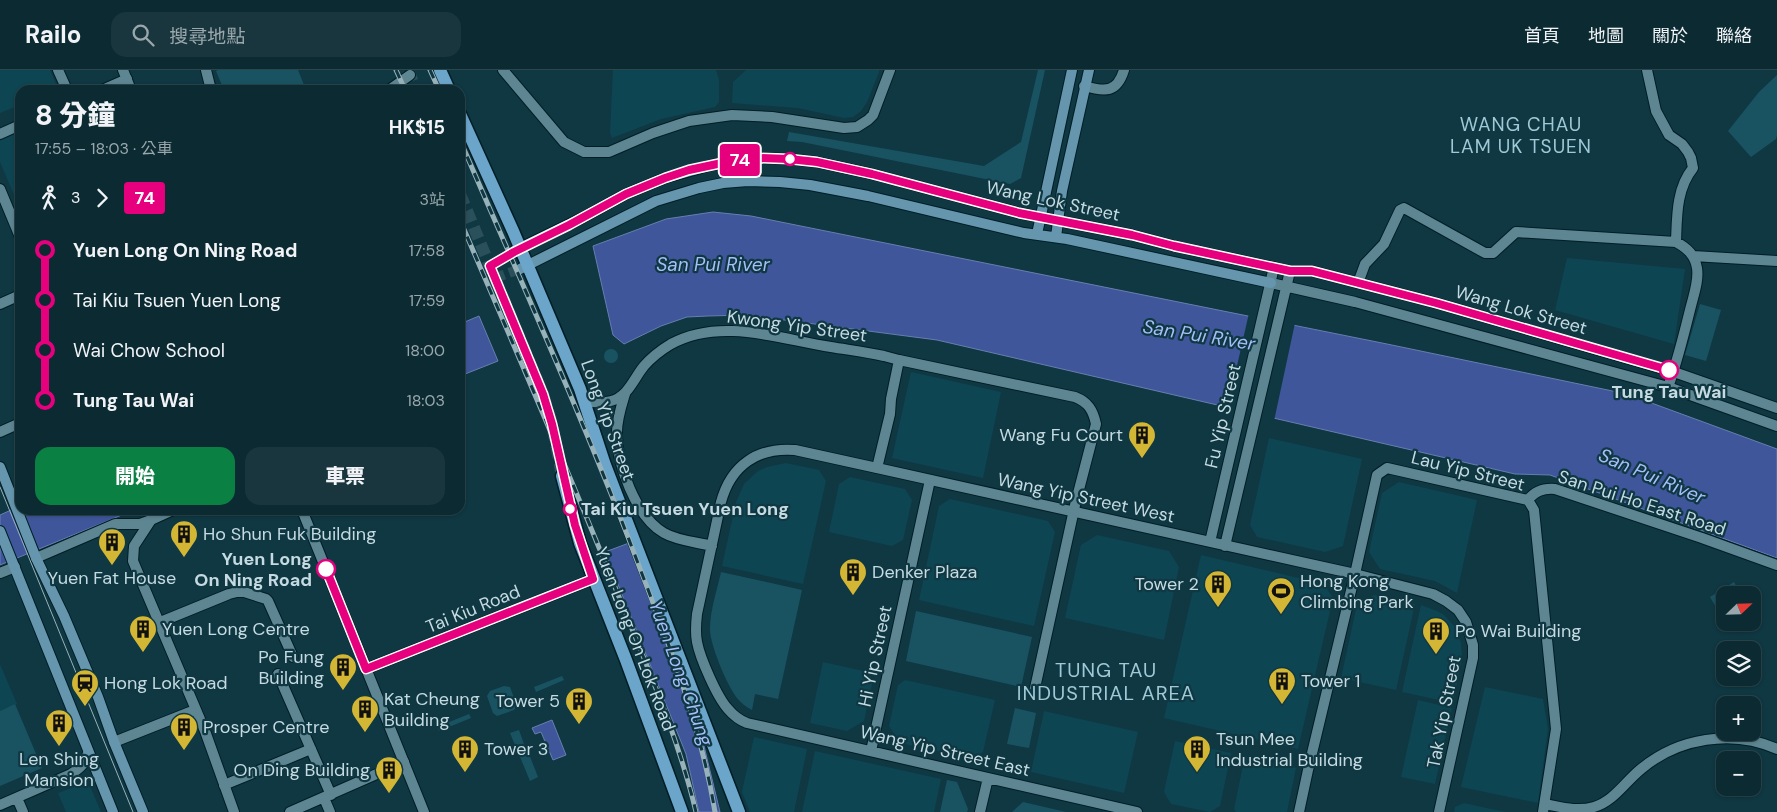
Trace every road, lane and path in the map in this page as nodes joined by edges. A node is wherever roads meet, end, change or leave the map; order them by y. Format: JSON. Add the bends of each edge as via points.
{"nodes":[{"id":1,"x":58,"y":70,"type":"edge"},
{"id":2,"x":206,"y":70,"type":"edge"},
{"id":3,"x":440,"y":70,"type":"edge"},
{"id":4,"x":503,"y":70,"type":"edge"},
{"id":5,"x":890,"y":70,"type":"edge"},
{"id":6,"x":1072,"y":70,"type":"edge"},
{"id":7,"x":1089,"y":70,"type":"edge"},
{"id":8,"x":1124,"y":70,"type":"edge"},
{"id":9,"x":1647,"y":70,"type":"edge"},
{"id":10,"x":125,"y":75,"type":"edge"},
{"id":11,"x":410,"y":75,"type":"dead end"},
{"id":12,"x":64,"y":85,"type":"edge"},
{"id":13,"x":110,"y":85,"type":"edge"},
{"id":14,"x":209,"y":85,"type":"edge"},
{"id":15,"x":396,"y":85,"type":"edge"},
{"id":16,"x":447,"y":85,"type":"edge"},
{"id":17,"x":1084,"y":86,"type":"junction"},
{"id":18,"x":465,"y":126,"type":"edge"},
{"id":19,"x":15,"y":127,"type":"edge"},
{"id":20,"x":0,"y":134,"type":"edge"},
{"id":21,"x":0,"y":190,"type":"edge"},
{"id":22,"x":1040,"y":217,"type":"junction"},
{"id":23,"x":1057,"y":220,"type":"junction"},
{"id":24,"x":15,"y":225,"type":"edge"},
{"id":25,"x":1037,"y":234,"type":"junction"},
{"id":26,"x":1056,"y":237,"type":"junction"},
{"id":27,"x":1676,"y":242,"type":"junction"},
{"id":28,"x":517,"y":250,"type":"junction"},
{"id":29,"x":1693,"y":256,"type":"junction"},
{"id":30,"x":1777,"y":261,"type":"edge"},
{"id":31,"x":1274,"y":267,"type":"junction"},
{"id":32,"x":524,"y":268,"type":"junction"},
{"id":33,"x":1290,"y":271,"type":"junction"},
{"id":34,"x":1271,"y":283,"type":"junction"},
{"id":35,"x":1358,"y":283,"type":"junction"},
{"id":36,"x":1287,"y":286,"type":"junction"},
{"id":37,"x":15,"y":297,"type":"edge"},
{"id":38,"x":0,"y":304,"type":"edge"},
{"id":39,"x":899,"y":360,"type":"junction"},
{"id":40,"x":1674,"y":372,"type":"junction"},
{"id":41,"x":1668,"y":387,"type":"junction"},
{"id":42,"x":625,"y":394,"type":"junction"},
{"id":43,"x":585,"y":402,"type":"junction"},
{"id":44,"x":1777,"y":408,"type":"edge"},
{"id":45,"x":15,"y":426,"type":"edge"},
{"id":46,"x":1777,"y":426,"type":"edge"},
{"id":47,"x":0,"y":432,"type":"edge"},
{"id":48,"x":0,"y":467,"type":"edge"},
{"id":49,"x":877,"y":468,"type":"junction"},
{"id":50,"x":562,"y":476,"type":"tunnel mouth"},
{"id":51,"x":930,"y":480,"type":"junction"},
{"id":52,"x":1528,"y":500,"type":"junction"},
{"id":53,"x":15,"y":503,"type":"edge"},
{"id":54,"x":1074,"y":513,"type":"junction"},
{"id":55,"x":20,"y":515,"type":"edge"},
{"id":56,"x":162,"y":515,"type":"edge"},
{"id":57,"x":304,"y":515,"type":"edge"},
{"id":58,"x":151,"y":520,"type":"junction"},
{"id":59,"x":0,"y":531,"type":"edge"},
{"id":60,"x":1210,"y":542,"type":"junction"},
{"id":61,"x":712,"y":546,"type":"junction"},
{"id":62,"x":1225,"y":546,"type":"junction"},
{"id":63,"x":36,"y":558,"type":"junction"},
{"id":64,"x":14,"y":565,"type":"junction"},
{"id":65,"x":1777,"y":565,"type":"edge"},
{"id":66,"x":0,"y":573,"type":"edge"},
{"id":67,"x":1355,"y":574,"type":"junction"},
{"id":68,"x":593,"y":579,"type":"junction"},
{"id":69,"x":158,"y":623,"type":"junction"},
{"id":70,"x":293,"y":657,"type":"dead end"},
{"id":71,"x":366,"y":669,"type":"junction"},
{"id":72,"x":278,"y":674,"type":"dead end"},
{"id":73,"x":1036,"y":688,"type":"dead end"},
{"id":74,"x":190,"y":712,"type":"dead end"},
{"id":75,"x":747,"y":723,"type":"joint"},
{"id":76,"x":114,"y":742,"type":"junction"},
{"id":77,"x":1777,"y":748,"type":"edge"},
{"id":78,"x":311,"y":749,"type":"junction"},
{"id":79,"x":871,"y":751,"type":"junction"},
{"id":80,"x":88,"y":753,"type":"junction"},
{"id":81,"x":404,"y":762,"type":"junction"},
{"id":82,"x":988,"y":778,"type":"junction"},
{"id":83,"x":224,"y":785,"type":"junction"},
{"id":84,"x":327,"y":797,"type":"junction"},
{"id":85,"x":17,"y":798,"type":"junction"},
{"id":86,"x":0,"y":806,"type":"edge"},
{"id":87,"x":1544,"y":808,"type":"edge"},
{"id":88,"x":679,"y":811,"type":"edge"},
{"id":89,"x":23,"y":812,"type":"edge"},
{"id":90,"x":113,"y":812,"type":"edge"},
{"id":91,"x":143,"y":812,"type":"edge"},
{"id":92,"x":234,"y":812,"type":"edge"},
{"id":93,"x":290,"y":812,"type":"edge"},
{"id":94,"x":330,"y":812,"type":"edge"},
{"id":95,"x":424,"y":812,"type":"edge"},
{"id":96,"x":739,"y":812,"type":"edge"},
{"id":97,"x":980,"y":812,"type":"edge"},
{"id":98,"x":1137,"y":812,"type":"edge"},
{"id":99,"x":1299,"y":812,"type":"edge"},
{"id":100,"x":1439,"y":812,"type":"edge"}],
"edges":[{"from":1,"to":12,"type":"street"},
{"from":2,"to":14,"type":"street"},
{"from":3,"to":16,"type":"main road"},
{"from":4,"to":5,"type":"street","via":[[564,142],[584,152],[609,152],[689,121],[732,115],[857,127],[873,115]]},
{"from":6,"to":22,"type":"main road"},
{"from":7,"to":17,"type":"main road"},
{"from":8,"to":17,"type":"street","via":[[1111,89],[1105,91]]},
{"from":9,"to":27,"type":"street","via":[[1656,111],[1669,135],[1682,144],[1693,168],[1686,176],[1678,205]]},
{"from":10,"to":13,"type":"street"},
{"from":11,"to":15,"type":"street"},
{"from":17,"to":23,"type":"main road"},
{"from":18,"to":28,"type":"main road","name":"Long Yip Street"},
{"from":19,"to":20,"type":"street"},
{"from":21,"to":24,"type":"street"},
{"from":22,"to":23,"type":"main road","name":"Wang Lok Street"},
{"from":22,"to":25,"type":"main road"},
{"from":22,"to":28,"type":"main road","name":"Wang Lok Street","via":[[817,162],[760,158],[712,164],[665,178],[626,194]]},
{"from":23,"to":26,"type":"main road"},
{"from":23,"to":31,"type":"main road","name":"Wang Lok Street"},
{"from":25,"to":26,"type":"main road","name":"Wang Lok Street"},
{"from":25,"to":32,"type":"main road","name":"Wang Lok Street","via":[[810,185],[740,182],[699,188],[656,201]]},
{"from":26,"to":34,"type":"main road","name":"Wang Lok Street"},
{"from":27,"to":29,"type":"street","via":[[1688,248]]},
{"from":27,"to":35,"type":"street","via":[[1516,232],[1490,254],[1404,208],[1400,210],[1384,244],[1365,264]]},
{"from":28,"to":32,"type":"main road","name":"Long Yip Street"},
{"from":29,"to":30,"type":"street"},
{"from":29,"to":40,"type":"street","via":[[1697,282]]},
{"from":31,"to":33,"type":"main road","name":"Wang Lok Street"},
{"from":31,"to":34,"type":"street","name":"Fu Yip Street"},
{"from":32,"to":43,"type":"main road","name":"Long Yip Street"},
{"from":33,"to":35,"type":"street","name":"Wang Lok Street","via":[[1312,271]]},
{"from":33,"to":36,"type":"street","name":"Fu Yip Street"},
{"from":34,"to":36,"type":"street","name":"Wang Lok Street"},
{"from":34,"to":60,"type":"street","name":"Fu Yip Street"},
{"from":35,"to":40,"type":"street","name":"Wang Lok Street"},
{"from":36,"to":41,"type":"street","name":"Wang Lok Street"},
{"from":36,"to":62,"type":"street","name":"Fu Yip Street"},
{"from":37,"to":38,"type":"street"},
{"from":39,"to":42,"type":"street","name":"Kwong Yip Street","via":[[775,336],[740,331],[704,332],[661,351],[634,378]]},
{"from":39,"to":49,"type":"street"},
{"from":39,"to":54,"type":"street","name":"Kwong Yip Street","via":[[1083,400],[1090,406],[1096,424]]},
{"from":40,"to":41,"type":"street"},
{"from":40,"to":44,"type":"street","name":"Wang Lok Street"},
{"from":41,"to":46,"type":"street","name":"Wang Lok Street"},
{"from":42,"to":43,"type":"street","via":[[612,401]]},
{"from":42,"to":61,"type":"street","name":"Kwong Yip Street","via":[[616,434],[637,503],[650,522],[667,534]]},
{"from":43,"to":96,"type":"main road","name":"Long Yip Street","via":[[606,466]]},
{"from":45,"to":47,"type":"street"},
{"from":48,"to":53,"type":"main road"},
{"from":49,"to":51,"type":"street","name":"Wang Yip Street West"},
{"from":49,"to":61,"type":"street","name":"Wang Yip Street West","via":[[784,449],[750,459],[733,475],[724,493]]},
{"from":50,"to":68,"type":"main road","name":"Yuen Long On Lok Road"},
{"from":51,"to":54,"type":"street","name":"Wang Yip Street West"},
{"from":51,"to":79,"type":"street","name":"Hi Yip Street"},
{"from":52,"to":65,"type":"street","name":"San Pui Ho East Road","via":[[1539,491],[1555,489]]},
{"from":52,"to":67,"type":"street","name":"Lau Yip Street","via":[[1384,470],[1377,475]]},
{"from":52,"to":87,"type":"street","name":"Lau Yip Street","via":[[1534,510],[1556,729]]},
{"from":54,"to":60,"type":"street","name":"Wang Yip Street West"},
{"from":54,"to":73,"type":"street","name":"Kwong Yip Street"},
{"from":55,"to":63,"type":"main road"},
{"from":56,"to":58,"type":"street"},
{"from":57,"to":71,"type":"street"},
{"from":58,"to":63,"type":"street","via":[[140,524],[115,524]]},
{"from":58,"to":69,"type":"street","via":[[134,546],[132,561]]},
{"from":59,"to":64,"type":"main road"},
{"from":60,"to":62,"type":"street","name":"Wang Yip Street West"},
{"from":61,"to":75,"type":"street","name":"Wang Yip Street West","via":[[698,614],[697,640],[722,702]]},
{"from":62,"to":67,"type":"street","name":"Wang Yip Street West"},
{"from":63,"to":76,"type":"main road","via":[[68,625]]},
{"from":64,"to":66,"type":"street"},
{"from":64,"to":80,"type":"main road"},
{"from":67,"to":99,"type":"street"},
{"from":67,"to":100,"type":"street","name":"Tak Yip Street","via":[[1433,594],[1458,610],[1466,622],[1473,658]]},
{"from":68,"to":71,"type":"street","name":"Tai Kiu Road"},
{"from":68,"to":88,"type":"main road","name":"Yuen Long On Lok Road","via":[[626,660]]},
{"from":69,"to":70,"type":"street","via":[[241,591],[268,601]]},
{"from":69,"to":83,"type":"street"},
{"from":71,"to":81,"type":"street"},
{"from":72,"to":78,"type":"street"},
{"from":74,"to":76,"type":"street"},
{"from":75,"to":79,"type":"street","name":"Wang Yip Street East"},
{"from":76,"to":91,"type":"main road"},
{"from":77,"to":87,"type":"street","via":[[1734,738],[1694,742],[1649,762],[1600,805],[1574,810]]},
{"from":78,"to":83,"type":"street"},
{"from":78,"to":84,"type":"street"},
{"from":79,"to":82,"type":"street","name":"Wang Yip Street East"},
{"from":80,"to":85,"type":"street","via":[[81,768]]},
{"from":80,"to":90,"type":"main road"},
{"from":81,"to":84,"type":"street"},
{"from":81,"to":95,"type":"street"},
{"from":82,"to":97,"type":"street"},
{"from":82,"to":98,"type":"street","name":"Wang Yip Street East"},
{"from":83,"to":92,"type":"street"},
{"from":84,"to":93,"type":"street"},
{"from":84,"to":94,"type":"street"},
{"from":85,"to":86,"type":"street"},
{"from":85,"to":89,"type":"street"}]}
